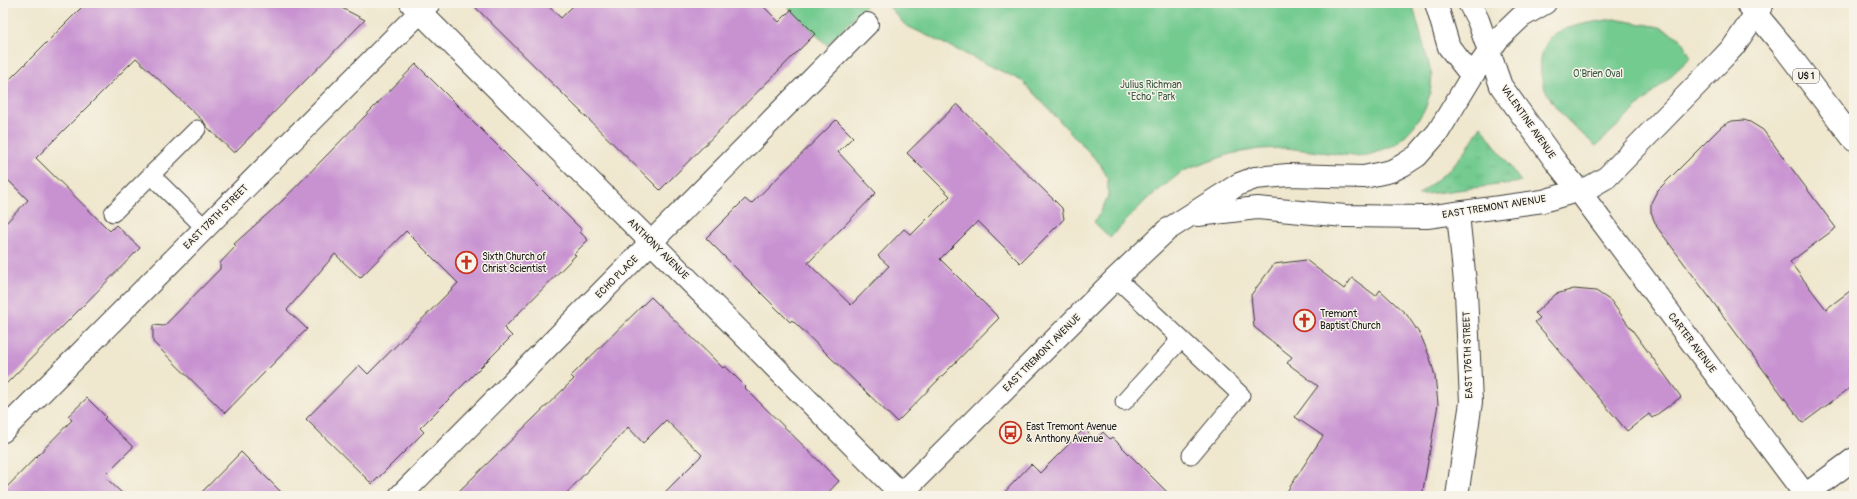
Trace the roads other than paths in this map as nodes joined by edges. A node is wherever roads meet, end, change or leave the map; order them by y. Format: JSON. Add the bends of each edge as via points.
{"nodes":[{"id":1,"x":1436,"y":3,"type":"edge"},
{"id":2,"x":1469,"y":3,"type":"edge"},
{"id":3,"x":1545,"y":3,"type":"edge"},
{"id":4,"x":420,"y":6,"type":"edge"},
{"id":5,"x":1756,"y":7,"type":"edge"},
{"id":6,"x":867,"y":24,"type":"dead end"},
{"id":7,"x":1488,"y":52,"type":"junction"},
{"id":8,"x":1472,"y":76,"type":"junction"},
{"id":9,"x":197,"y":129,"type":"dead end"},
{"id":10,"x":1854,"y":140,"type":"edge"},
{"id":11,"x":151,"y":175,"type":"junction"},
{"id":12,"x":1579,"y":191,"type":"junction"},
{"id":13,"x":113,"y":213,"type":"dead end"},
{"id":14,"x":1458,"y":214,"type":"junction"},
{"id":15,"x":1190,"y":216,"type":"junction"},
{"id":16,"x":205,"y":228,"type":"junction"},
{"id":17,"x":651,"y":242,"type":"junction"},
{"id":18,"x":1116,"y":278,"type":"junction"},
{"id":19,"x":1181,"y":339,"type":"junction"},
{"id":20,"x":1124,"y":402,"type":"dead end"},
{"id":21,"x":3,"y":431,"type":"edge"},
{"id":22,"x":1191,"y":455,"type":"dead end"},
{"id":23,"x":1854,"y":459,"type":"edge"},
{"id":24,"x":901,"y":495,"type":"edge"},
{"id":25,"x":1805,"y":495,"type":"edge"},
{"id":26,"x":400,"y":496,"type":"edge"},
{"id":27,"x":1457,"y":496,"type":"edge"}],
"edges":[{"from":1,"to":8,"type":"street","via":[[1449,47]]},
{"from":2,"to":7,"type":"street","name":"VALENTINE AVENUE","via":[[1478,20]]},
{"from":3,"to":7,"type":"street","name":"EAST TREMONT AVENUE","via":[[1521,17]]},
{"from":4,"to":16,"type":"street","name":"EAST 178TH STREET"},
{"from":4,"to":17,"type":"street","name":"ANTHONY AVENUE"},
{"from":5,"to":10,"type":"street","number":"US 1"},
{"from":5,"to":12,"type":"street","name":"EAST TREMONT AVENUE","via":[[1729,52],[1607,177]]},
{"from":6,"to":17,"type":"street","name":"ECHO PLACE"},
{"from":7,"to":8,"type":"street","name":"EAST TREMONT AVENUE"},
{"from":7,"to":12,"type":"street","name":"VALENTINE AVENUE","via":[[1501,86]]},
{"from":8,"to":15,"type":"street","name":"EAST TREMONT AVENUE","via":[[1446,120],[1426,146],[1417,156],[1390,171],[1364,177],[1288,174],[1255,178],[1239,184]]},
{"from":9,"to":11,"type":"lane"},
{"from":11,"to":13,"type":"lane"},
{"from":11,"to":16,"type":"lane"},
{"from":12,"to":14,"type":"street","name":"EAST TREMONT AVENUE","via":[[1543,201]]},
{"from":12,"to":25,"type":"street","name":"CARTER AVENUE"},
{"from":14,"to":15,"type":"street","name":"EAST TREMONT AVENUE","via":[[1388,218],[1257,208]]},
{"from":14,"to":27,"type":"street","name":"EAST 176TH STREET","via":[[1466,292],[1471,402]]},
{"from":15,"to":18,"type":"street","name":"EAST TREMONT AVENUE","via":[[1155,240]]},
{"from":16,"to":21,"type":"street","name":"EAST 178TH STREET"},
{"from":17,"to":24,"type":"street","name":"ANTHONY AVENUE"},
{"from":17,"to":26,"type":"street","name":"ECHO PLACE"},
{"from":18,"to":19,"type":"lane"},
{"from":18,"to":24,"type":"street","name":"EAST TREMONT AVENUE"},
{"from":19,"to":20,"type":"lane"},
{"from":19,"to":22,"type":"lane","via":[[1241,395]]},
{"from":23,"to":25,"type":"street"}]}
